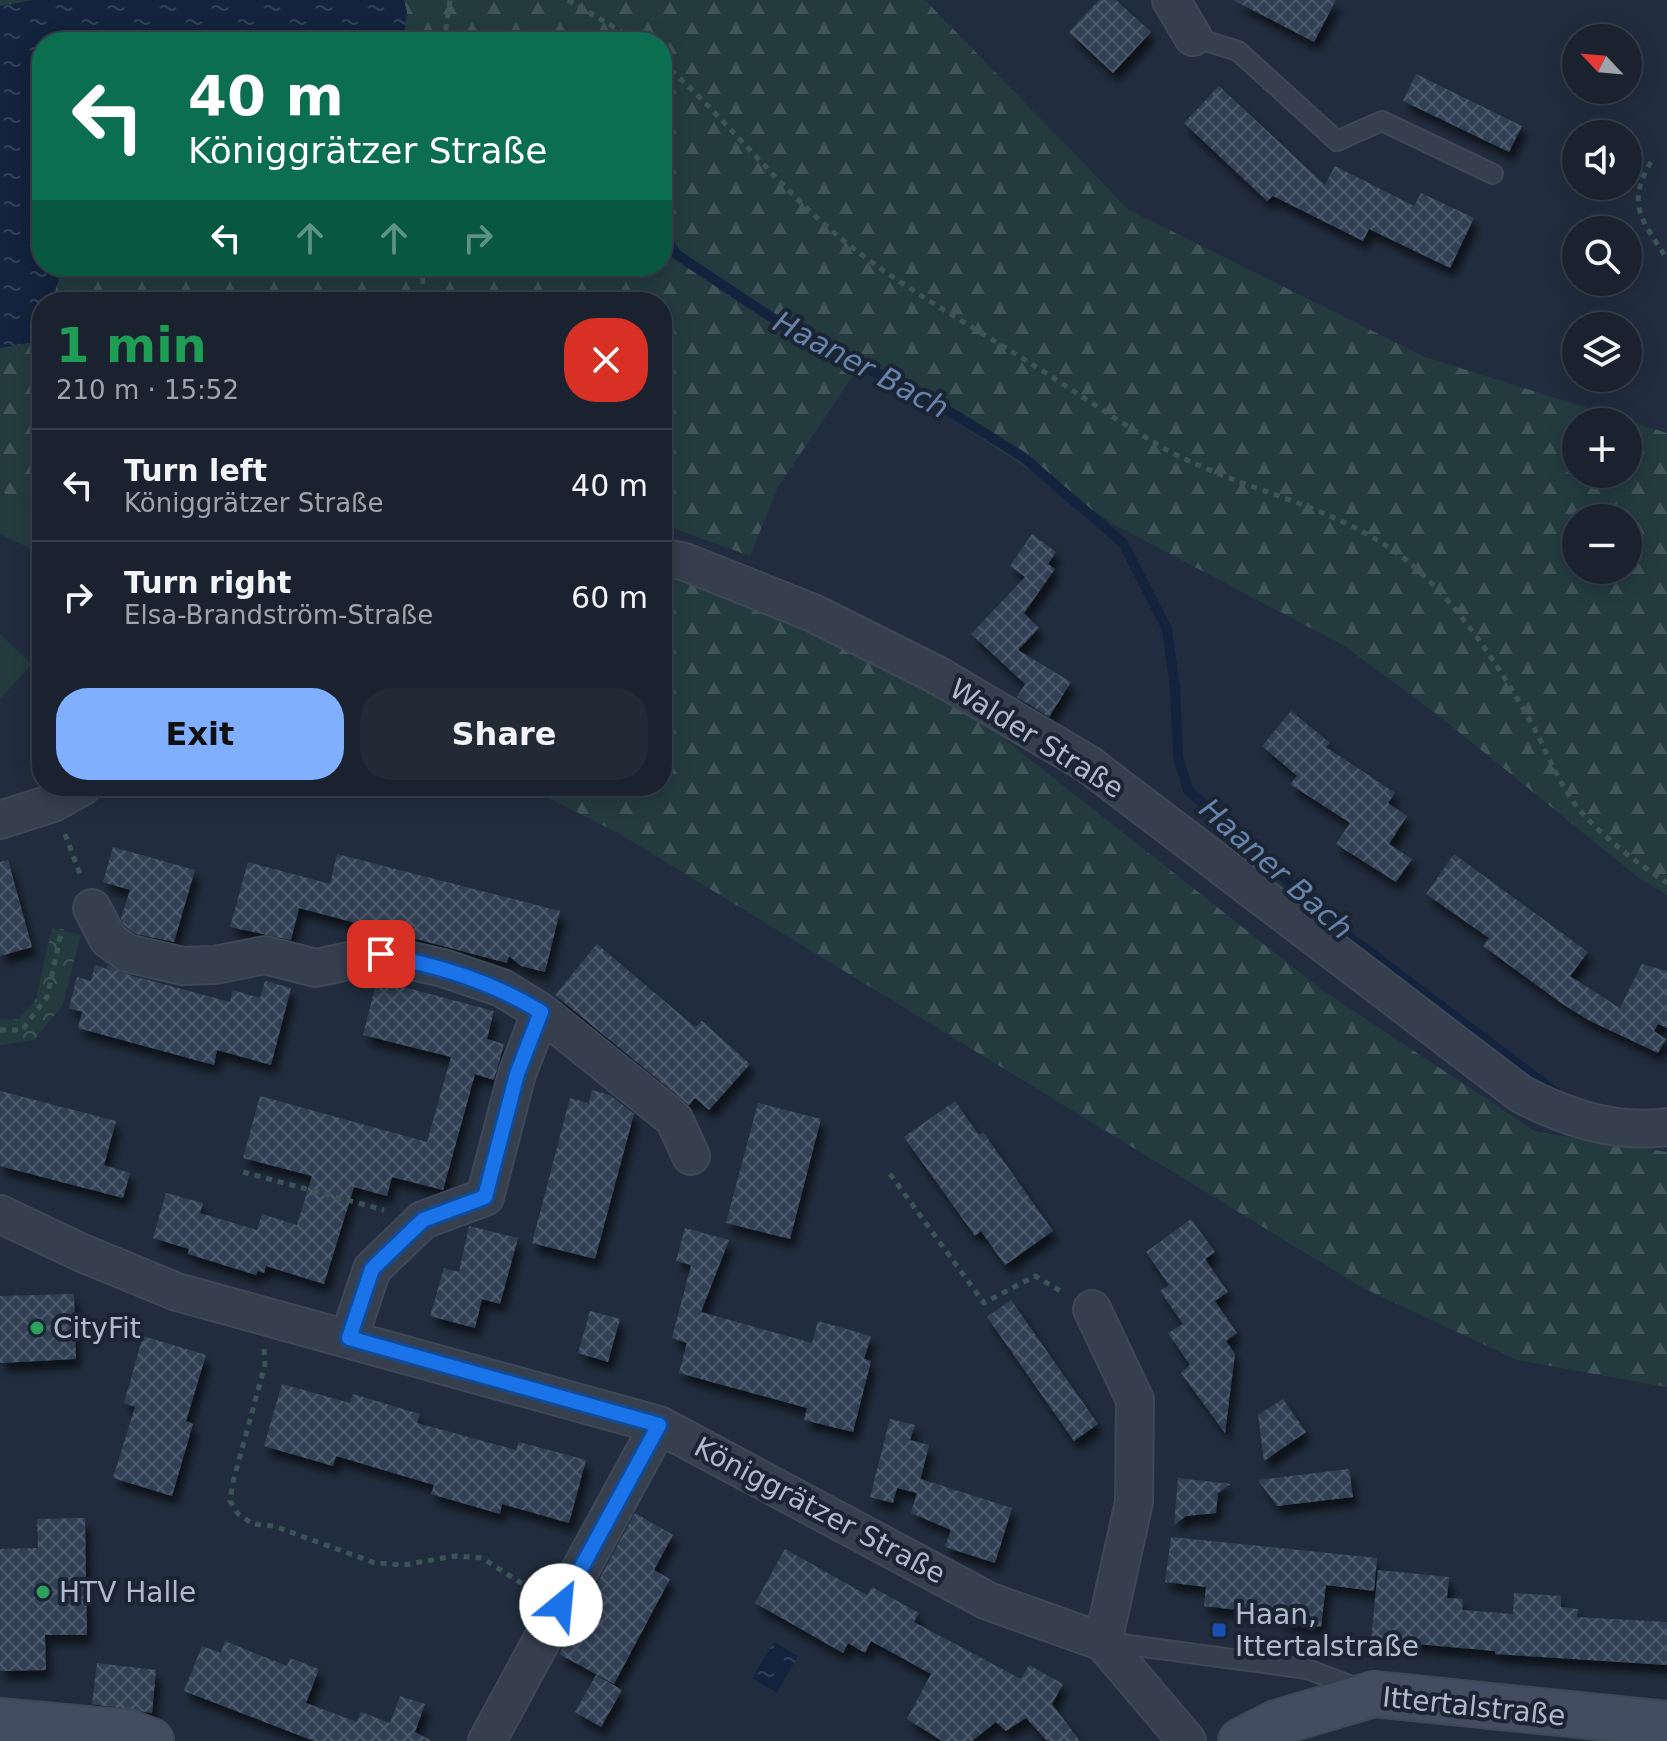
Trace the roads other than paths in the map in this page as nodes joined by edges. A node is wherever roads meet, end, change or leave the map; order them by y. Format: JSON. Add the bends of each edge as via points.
{"nodes":[{"id":1,"x":1171,"y":0,"type":"edge"},
{"id":2,"x":1193,"y":37,"type":"joint"},
{"id":3,"x":1493,"y":174,"type":"dead end"},
{"id":4,"x":672,"y":559,"type":"edge"},
{"id":5,"x":65,"y":796,"type":"edge"},
{"id":6,"x":0,"y":820,"type":"edge"},
{"id":7,"x":92,"y":908,"type":"road end"},
{"id":8,"x":541,"y":1012,"type":"junction"},
{"id":9,"x":1667,"y":1127,"type":"edge"},
{"id":10,"x":691,"y":1156,"type":"dead end"},
{"id":11,"x":0,"y":1214,"type":"edge"},
{"id":12,"x":1092,"y":1309,"type":"road end"},
{"id":13,"x":349,"y":1338,"type":"junction"},
{"id":14,"x":659,"y":1425,"type":"junction"},
{"id":15,"x":1103,"y":1642,"type":"junction"},
{"id":16,"x":1374,"y":1694,"type":"junction"},
{"id":17,"x":0,"y":1721,"type":"edge"},
{"id":18,"x":1667,"y":1724,"type":"edge"},
{"id":19,"x":151,"y":1741,"type":"edge"},
{"id":20,"x":487,"y":1741,"type":"edge"},
{"id":21,"x":1187,"y":1741,"type":"edge"},
{"id":22,"x":1241,"y":1741,"type":"edge"}],
"edges":[{"from":1,"to":2,"type":"street"},
{"from":2,"to":3,"type":"lane","via":[[1238,51],[1337,141],[1382,121]]},
{"from":4,"to":9,"type":"street","name":"Walder Straße","via":[[813,613],[939,676],[1088,764],[1521,1094],[1562,1115],[1636,1131]]},
{"from":5,"to":6,"type":"street"},
{"from":7,"to":8,"type":"street","via":[[108,939],[127,953],[155,960],[215,965],[265,955],[316,968],[381,954],[502,988]]},
{"from":8,"to":10,"type":"street","via":[[674,1119]]},
{"from":8,"to":13,"type":"street","via":[[517,1074],[485,1197],[423,1220],[372,1269]]},
{"from":11,"to":13,"type":"street","name":"Königgrätzer Straße","via":[[177,1292]]},
{"from":12,"to":15,"type":"street","via":[[1135,1400],[1134,1502]]},
{"from":13,"to":14,"type":"street","name":"Königgrätzer Straße"},
{"from":14,"to":15,"type":"street","name":"Königgrätzer Straße","via":[[988,1601]]},
{"from":14,"to":20,"type":"street"},
{"from":15,"to":16,"type":"lane","via":[[1307,1669]]},
{"from":15,"to":21,"type":"street"},
{"from":16,"to":18,"type":"main road","name":"Ittertalstraße"},
{"from":16,"to":22,"type":"main road","name":"Ittertalstraße","via":[[1276,1723]]},
{"from":17,"to":19,"type":"main road","via":[[130,1733]]}]}
